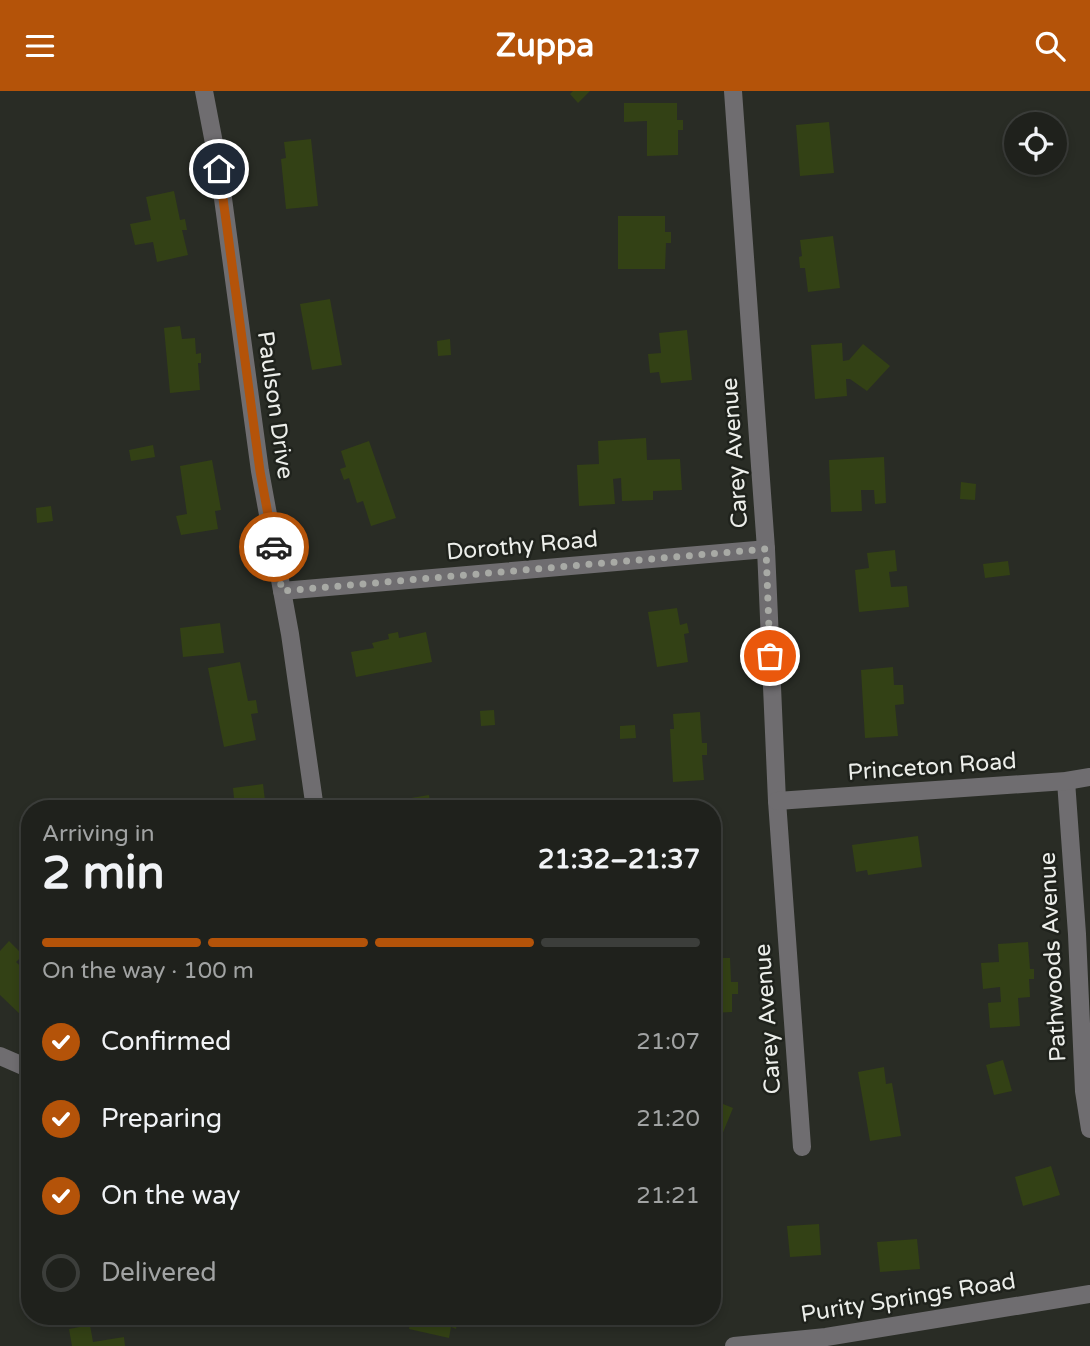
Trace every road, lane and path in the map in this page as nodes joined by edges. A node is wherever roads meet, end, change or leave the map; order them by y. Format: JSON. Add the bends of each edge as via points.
{"nodes":[{"id":1,"x":204,"y":91,"type":"edge"},
{"id":2,"x":733,"y":91,"type":"edge"},
{"id":3,"x":766,"y":549,"type":"junction"},
{"id":4,"x":282,"y":591,"type":"junction"},
{"id":5,"x":1090,"y":777,"type":"edge"},
{"id":6,"x":1066,"y":781,"type":"junction"},
{"id":7,"x":314,"y":800,"type":"edge"},
{"id":8,"x":777,"y":801,"type":"junction"},
{"id":9,"x":0,"y":1056,"type":"edge"},
{"id":10,"x":21,"y":1065,"type":"edge"},
{"id":11,"x":1090,"y":1129,"type":"edge"},
{"id":12,"x":802,"y":1147,"type":"dead end"},
{"id":13,"x":1090,"y":1294,"type":"edge"},
{"id":14,"x":734,"y":1346,"type":"edge"}],
"edges":[{"from":1,"to":4,"type":"street","name":"Paulson Drive"},
{"from":2,"to":3,"type":"street","name":"Carey Avenue"},
{"from":3,"to":4,"type":"street","name":"Dorothy Road"},
{"from":3,"to":8,"type":"street","name":"Carey Avenue"},
{"from":4,"to":7,"type":"street","name":"Paulson Drive"},
{"from":5,"to":6,"type":"street","name":"Princeton Road"},
{"from":6,"to":8,"type":"street","name":"Princeton Road"},
{"from":6,"to":11,"type":"street","name":"Pathwoods Avenue"},
{"from":8,"to":12,"type":"street","name":"Carey Avenue"},
{"from":9,"to":10,"type":"street"},
{"from":13,"to":14,"type":"street","name":"Purity Springs Road","via":[[826,1337]]}]}
